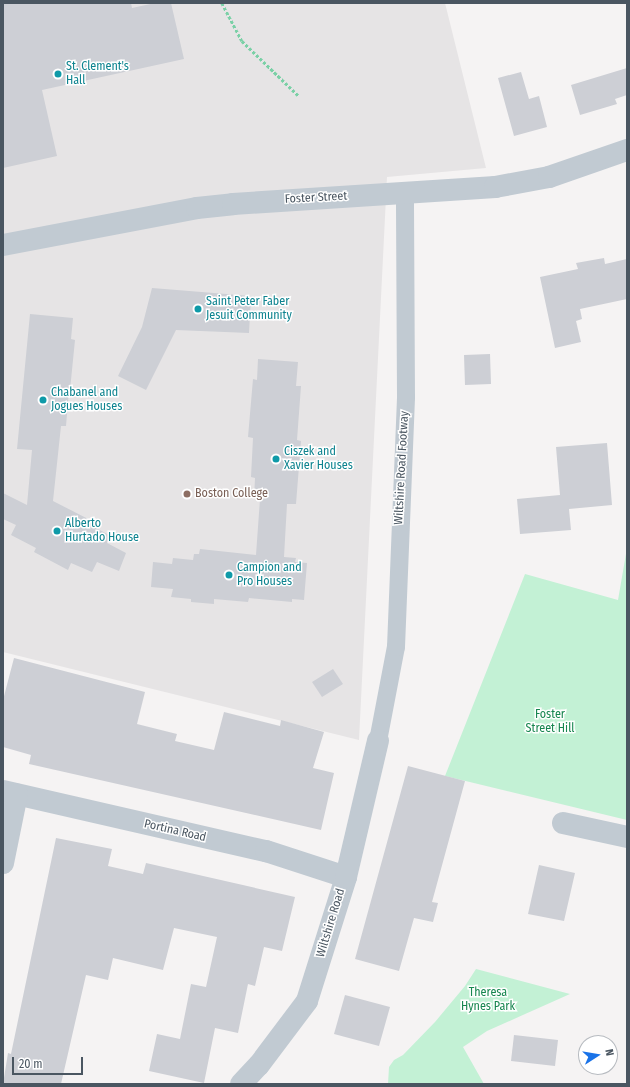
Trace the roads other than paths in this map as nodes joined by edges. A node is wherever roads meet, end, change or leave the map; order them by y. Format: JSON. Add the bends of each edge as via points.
{"nodes":[{"id":1,"x":627,"y":150,"type":"edge"},
{"id":2,"x":405,"y":193,"type":"junction"},
{"id":3,"x":3,"y":246,"type":"edge"},
{"id":4,"x":378,"y":741,"type":"joint"},
{"id":5,"x":10,"y":792,"type":"edge"},
{"id":6,"x":563,"y":823,"type":"dead end"},
{"id":7,"x":627,"y":837,"type":"edge"},
{"id":8,"x":3,"y":863,"type":"edge"},
{"id":9,"x":346,"y":877,"type":"junction"},
{"id":10,"x":241,"y":1084,"type":"edge"}],
"edges":[{"from":1,"to":2,"type":"street","name":"Foster Street","via":[[549,177],[495,187]]},
{"from":2,"to":3,"type":"street","name":"Foster Street","via":[[264,200],[204,207]]},
{"from":2,"to":4,"type":"street","name":"Wiltshire Road Footway","via":[[406,397],[396,647]]},
{"from":4,"to":9,"type":"street","name":"Wiltshire Road"},
{"from":5,"to":8,"type":"street"},
{"from":5,"to":9,"type":"street","name":"Portina Road","via":[[266,851]]},
{"from":6,"to":7,"type":"street"},
{"from":9,"to":10,"type":"street","name":"Wiltshire Road","via":[[307,1001],[259,1065]]}]}
